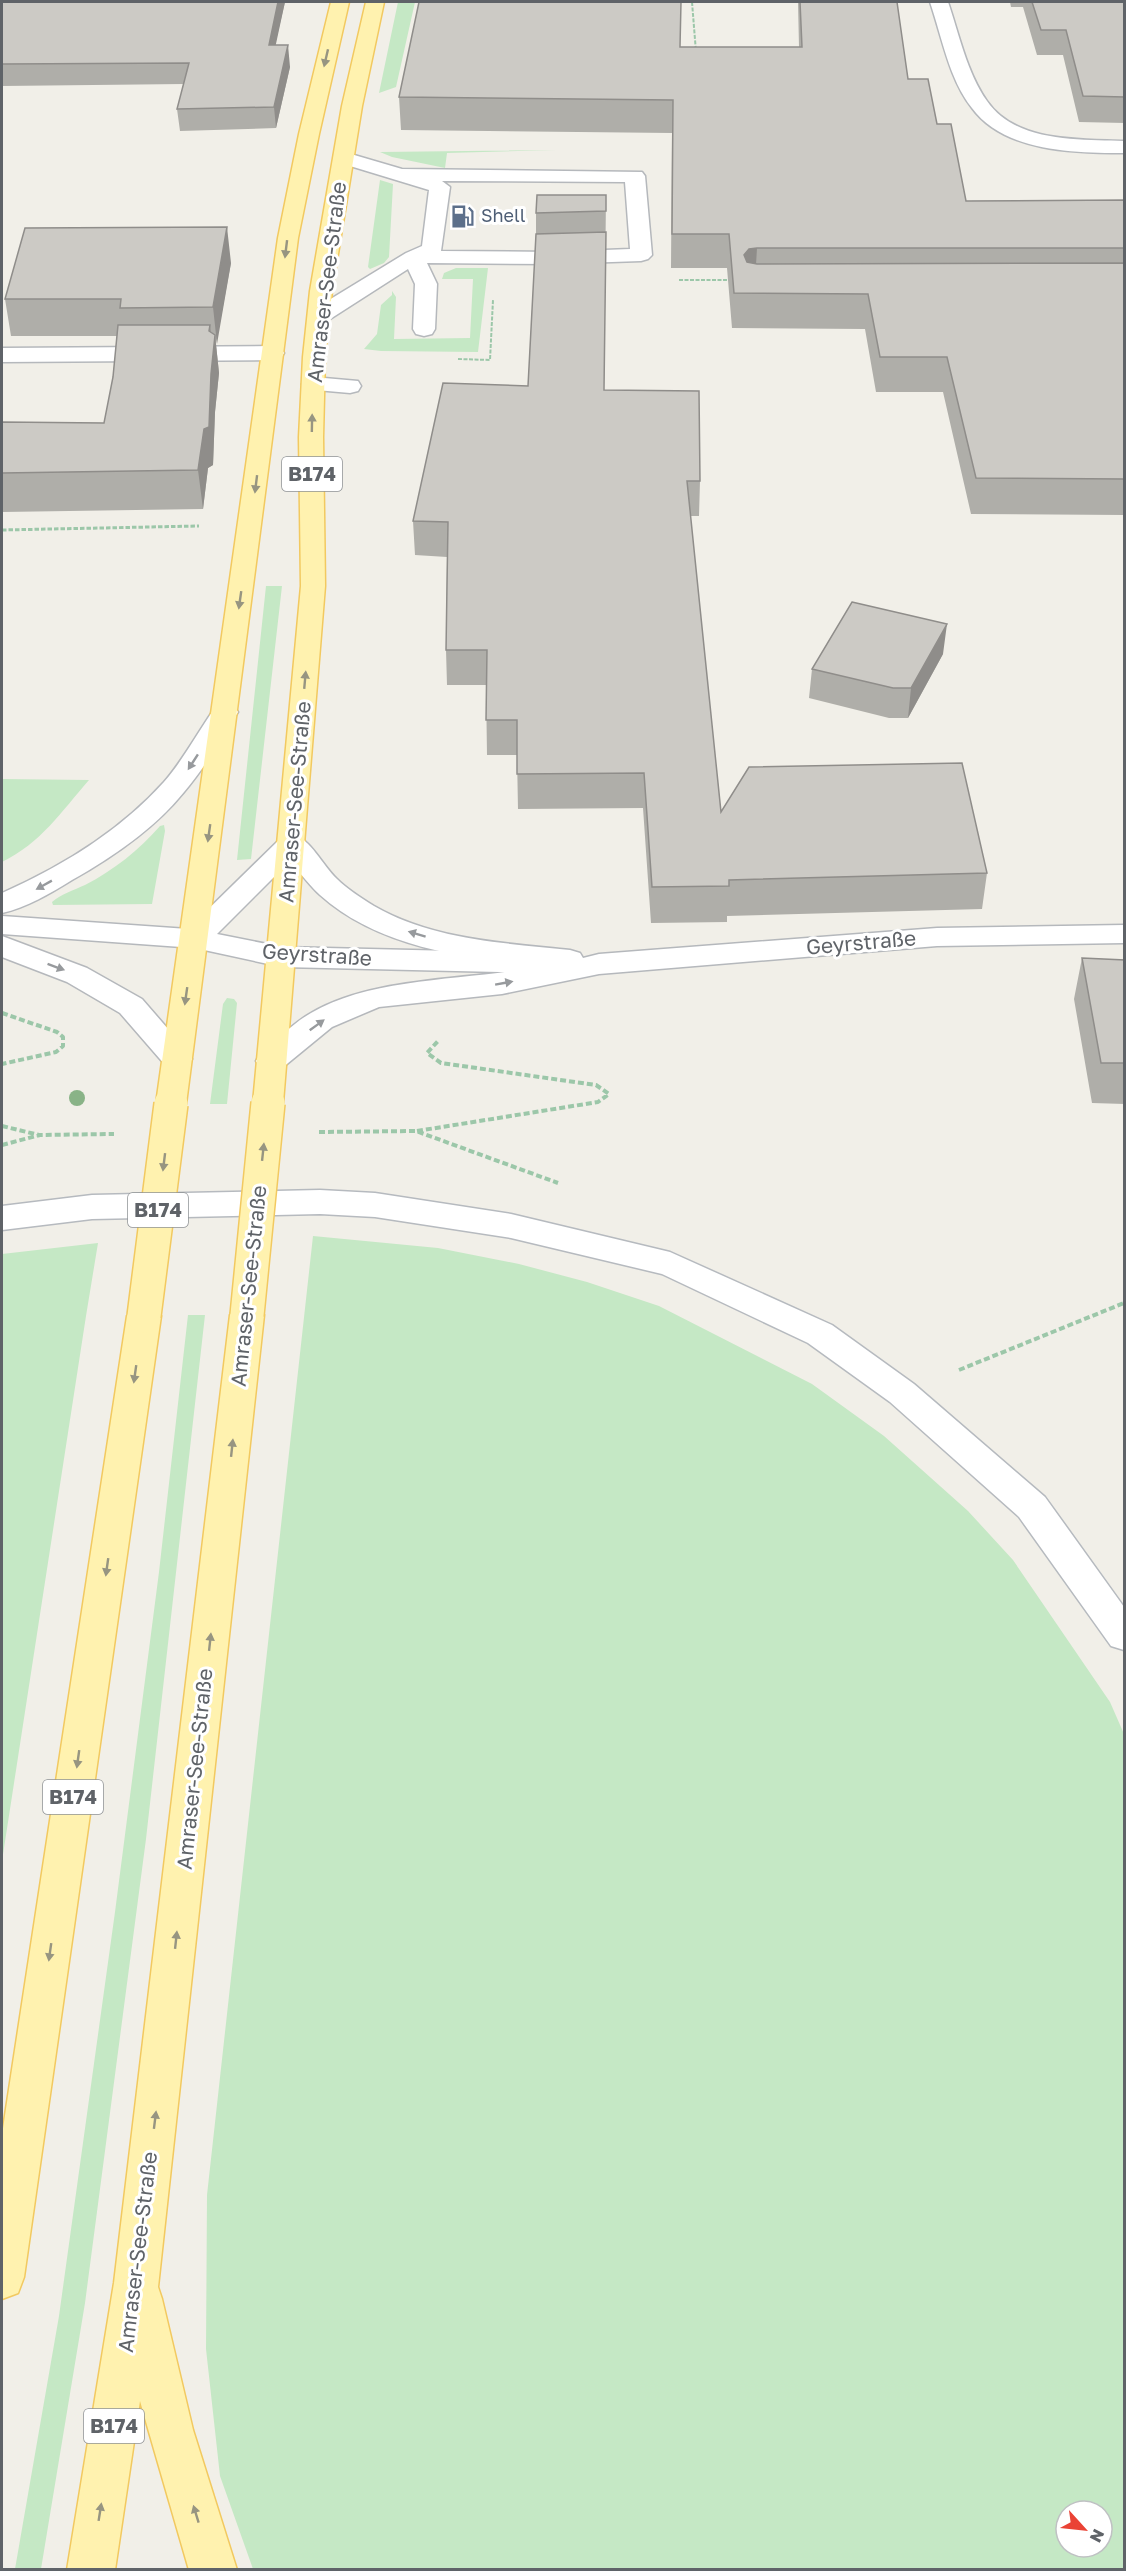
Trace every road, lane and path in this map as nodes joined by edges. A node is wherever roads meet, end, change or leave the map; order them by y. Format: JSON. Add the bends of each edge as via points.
{"nodes":[{"id":1,"x":340,"y":2,"type":"edge"},
{"id":2,"x":375,"y":2,"type":"edge"},
{"id":3,"x":692,"y":2,"type":"edge"},
{"id":4,"x":939,"y":2,"type":"edge"},
{"id":5,"x":696,"y":56,"type":"edge"},
{"id":6,"x":1125,"y":147,"type":"edge"},
{"id":7,"x":344,"y":158,"type":"junction"},
{"id":8,"x":401,"y":175,"type":"junction"},
{"id":9,"x":413,"y":257,"type":"junction"},
{"id":10,"x":670,"y":280,"type":"dead end"},
{"id":11,"x":740,"y":280,"type":"edge"},
{"id":12,"x":494,"y":290,"type":"dead end"},
{"id":13,"x":319,"y":316,"type":"junction"},
{"id":14,"x":424,"y":329,"type":"dead end"},
{"id":15,"x":273,"y":353,"type":"junction"},
{"id":16,"x":2,"y":355,"type":"edge"},
{"id":17,"x":456,"y":359,"type":"dead end"},
{"id":18,"x":313,"y":384,"type":"junction"},
{"id":19,"x":350,"y":386,"type":"dead end"},
{"id":20,"x":203,"y":526,"type":"dead end"},
{"id":21,"x":2,"y":530,"type":"edge"},
{"id":22,"x":225,"y":712,"type":"junction"},
{"id":23,"x":292,"y":843,"type":"junction"},
{"id":24,"x":2,"y":904,"type":"edge"},
{"id":25,"x":2,"y":925,"type":"edge"},
{"id":26,"x":1125,"y":934,"type":"edge"},
{"id":27,"x":195,"y":939,"type":"junction"},
{"id":28,"x":2,"y":946,"type":"edge"},
{"id":29,"x":282,"y":957,"type":"junction"},
{"id":30,"x":599,"y":964,"type":"junction"},
{"id":31,"x":2,"y":1012,"type":"edge"},
{"id":32,"x":448,"y":1039,"type":"dead end"},
{"id":33,"x":177,"y":1059,"type":"junction"},
{"id":34,"x":271,"y":1061,"type":"junction"},
{"id":35,"x":2,"y":1064,"type":"edge"},
{"id":36,"x":2,"y":1126,"type":"edge"},
{"id":37,"x":416,"y":1131,"type":"dead end"},
{"id":38,"x":39,"y":1135,"type":"dead end"},
{"id":39,"x":2,"y":1218,"type":"edge"},
{"id":40,"x":1125,"y":1303,"type":"edge"},
{"id":41,"x":902,"y":1393,"type":"junction"},
{"id":42,"x":1125,"y":1635,"type":"edge"},
{"id":43,"x":2,"y":2277,"type":"edge"},
{"id":44,"x":136,"y":2283,"type":"junction"},
{"id":45,"x":91,"y":2570,"type":"edge"},
{"id":46,"x":213,"y":2570,"type":"edge"}],
"edges":[{"from":1,"to":15,"type":"main road","name":"Amraser-See-Straße","number":"B174","one_way":true,"via":[[288,238]]},
{"from":2,"to":7,"type":"main road","name":"Amraser-See-Straße","number":"B174"},
{"from":3,"to":5,"type":"path"},
{"from":4,"to":6,"type":"street","via":[[974,96],[991,117],[1018,132],[1053,143]]},
{"from":7,"to":8,"type":"street"},
{"from":7,"to":13,"type":"main road","name":"Amraser-See-Straße","number":"B174"},
{"from":8,"to":9,"type":"street","via":[[440,187],[432,249]]},
{"from":8,"to":9,"type":"street","via":[[509,171],[635,176],[641,255]]},
{"from":9,"to":13,"type":"street"},
{"from":9,"to":14,"type":"street","via":[[426,284]]},
{"from":10,"to":11,"type":"path"},
{"from":12,"to":17,"type":"path","via":[[490,360]]},
{"from":13,"to":18,"type":"main road","name":"Amraser-See-Straße","number":"B174"},
{"from":15,"to":16,"type":"street"},
{"from":15,"to":22,"type":"main road","name":"Amraser-See-Straße","number":"B174","one_way":true},
{"from":18,"to":19,"type":"street"},
{"from":23,"to":18,"type":"main road","name":"Amraser-See-Straße","number":"B174","one_way":true,"via":[[313,586]]},
{"from":20,"to":21,"type":"path"},
{"from":22,"to":24,"type":"street","one_way":true,"via":[[189,769],[142,820],[66,872]]},
{"from":22,"to":27,"type":"main road","name":"Amraser-See-Straße","number":"B174","one_way":true},
{"from":23,"to":27,"type":"street"},
{"from":23,"to":29,"type":"main road","name":"Amraser-See-Straße","number":"B174"},
{"from":30,"to":23,"type":"street","name":"Geyrstraße","one_way":true,"via":[[461,948],[389,926],[338,895]]},
{"from":25,"to":27,"type":"street","name":"Geyrstraße"},
{"from":26,"to":30,"type":"street","name":"Geyrstraße","via":[[937,937]]},
{"from":27,"to":29,"type":"street","name":"Geyrstraße"},
{"from":27,"to":33,"type":"main road","name":"Amraser-See-Straße","number":"B174","one_way":true},
{"from":28,"to":33,"type":"street","one_way":true,"via":[[77,975],[131,1006]]},
{"from":29,"to":30,"type":"street","name":"Geyrstraße"},
{"from":29,"to":34,"type":"main road","name":"Amraser-See-Straße","number":"B174"},
{"from":34,"to":30,"type":"street","name":"Geyrstraße","one_way":true,"via":[[321,1020],[374,998],[502,984]]},
{"from":31,"to":35,"type":"path","via":[[57,1032],[63,1037],[63,1046],[56,1052]]},
{"from":32,"to":37,"type":"path","via":[[436,1041],[427,1053],[441,1063],[596,1085],[609,1094],[598,1102]]},
{"from":33,"to":43,"type":"main road","name":"Amraser-See-Straße","number":"B174","one_way":true,"bridge":true,"via":[[144,1316]]},
{"from":44,"to":34,"type":"main road","name":"Amraser-See-Straße","number":"B174","one_way":true,"bridge":true,"via":[[247,1315]]},
{"from":36,"to":38,"type":"path"},
{"from":39,"to":41,"type":"street","via":[[92,1207],[320,1202],[375,1205],[511,1226],[670,1264],[819,1334]]},
{"from":40,"to":41,"type":"path"},
{"from":41,"to":42,"type":"street","via":[[1032,1507]]},
{"from":45,"to":44,"type":"main road","name":"Amraser-See-Straße","number":"B174","one_way":true},
{"from":46,"to":44,"type":"main road","one_way":true,"via":[[170,2430]]}]}
